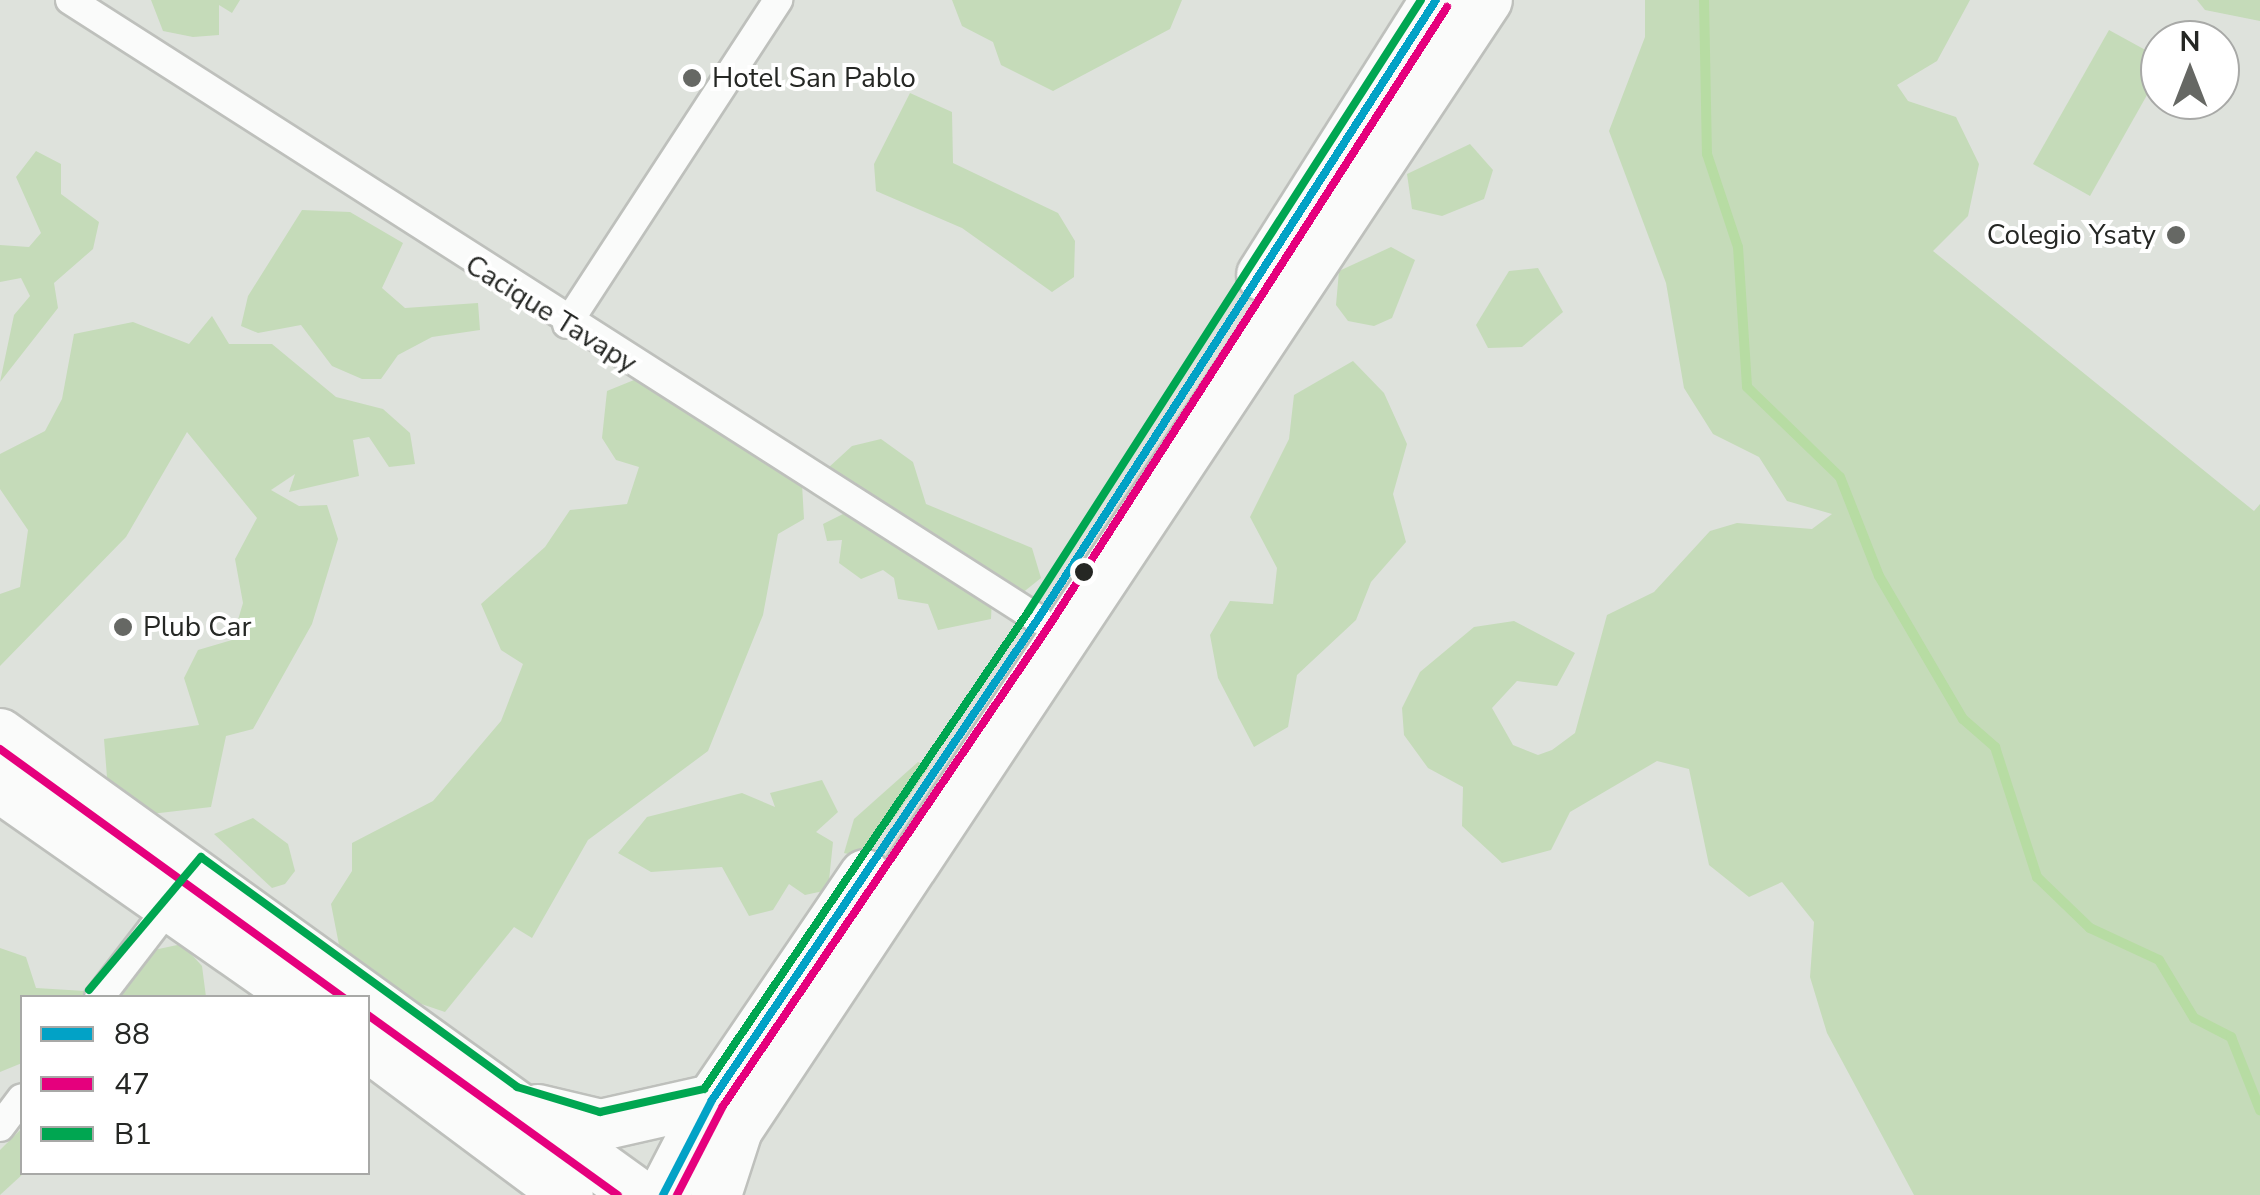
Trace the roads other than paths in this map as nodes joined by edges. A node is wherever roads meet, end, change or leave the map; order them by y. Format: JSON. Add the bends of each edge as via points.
{"nodes":[{"id":1,"x":70,"y":0,"type":"edge"},
{"id":2,"x":778,"y":0,"type":"edge"},
{"id":3,"x":1436,"y":0,"type":"edge"},
{"id":4,"x":1488,"y":0,"type":"edge"},
{"id":5,"x":567,"y":324,"type":"junction"},
{"id":6,"x":1038,"y":618,"type":"junction"},
{"id":7,"x":0,"y":734,"type":"edge"},
{"id":8,"x":0,"y":787,"type":"edge"},
{"id":9,"x":184,"y":887,"type":"junction"},
{"id":10,"x":102,"y":995,"type":"edge"},
{"id":11,"x":298,"y":995,"type":"edge"},
{"id":12,"x":351,"y":995,"type":"edge"},
{"id":13,"x":370,"y":1007,"type":"edge"},
{"id":14,"x":370,"y":1047,"type":"edge"},
{"id":15,"x":510,"y":1098,"type":"junction"},
{"id":16,"x":712,"y":1100,"type":"junction"},
{"id":17,"x":20,"y":1101,"type":"edge"},
{"id":18,"x":0,"y":1127,"type":"edge"},
{"id":19,"x":724,"y":1180,"type":"edge"},
{"id":20,"x":568,"y":1195,"type":"edge"},
{"id":21,"x":640,"y":1195,"type":"edge"},
{"id":22,"x":663,"y":1195,"type":"edge"}],
"edges":[{"from":1,"to":5,"type":"street","name":"Cacique Tavapy"},
{"from":2,"to":5,"type":"street"},
{"from":3,"to":6,"type":"highway"},
{"from":4,"to":19,"type":"highway"},
{"from":5,"to":6,"type":"street","name":"Cacique Tavapy"},
{"from":6,"to":16,"type":"highway"},
{"from":7,"to":9,"type":"highway"},
{"from":8,"to":9,"type":"highway"},
{"from":9,"to":10,"type":"street"},
{"from":9,"to":11,"type":"highway"},
{"from":9,"to":12,"type":"highway"},
{"from":13,"to":15,"type":"highway"},
{"from":14,"to":20,"type":"highway"},
{"from":15,"to":16,"type":"highway","via":[[568,1123],[602,1125]]},
{"from":15,"to":21,"type":"highway"},
{"from":16,"to":22,"type":"highway"},
{"from":17,"to":18,"type":"street"}]}
